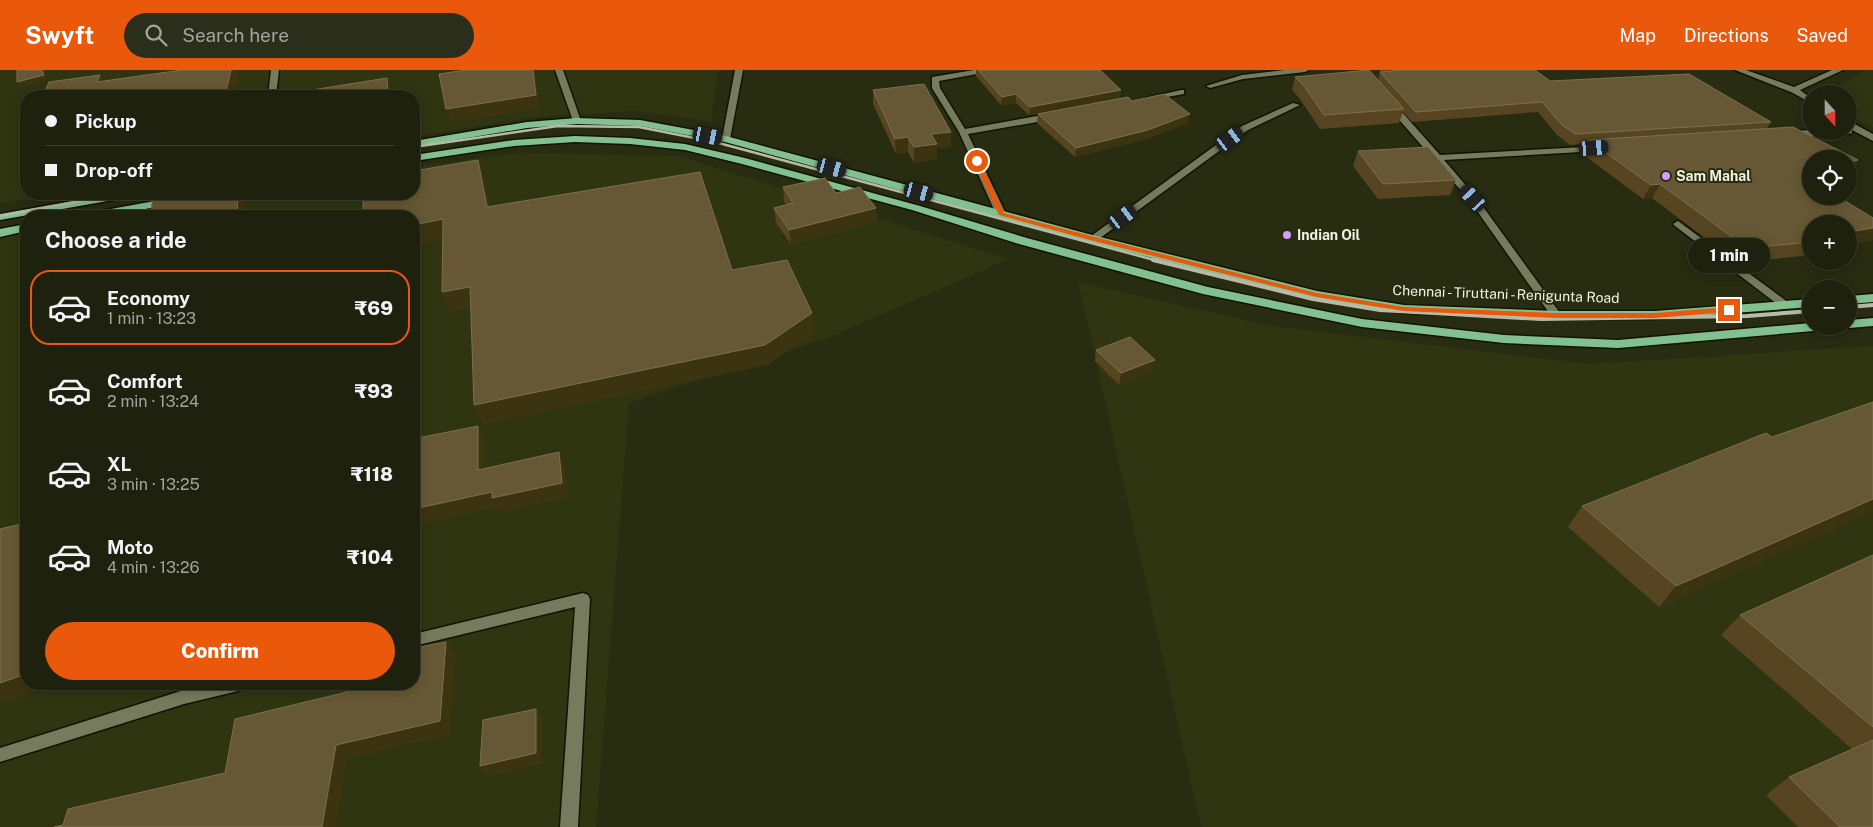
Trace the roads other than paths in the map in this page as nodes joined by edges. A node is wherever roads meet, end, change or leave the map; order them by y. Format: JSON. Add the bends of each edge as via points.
{"nodes":[{"id":1,"x":275,"y":70,"type":"edge"},
{"id":2,"x":559,"y":70,"type":"edge"},
{"id":3,"x":739,"y":70,"type":"edge"},
{"id":4,"x":988,"y":70,"type":"edge"},
{"id":5,"x":1306,"y":70,"type":"edge"},
{"id":6,"x":1739,"y":70,"type":"edge"},
{"id":7,"x":1839,"y":70,"type":"edge"},
{"id":8,"x":1239,"y":73,"type":"edge"},
{"id":9,"x":1210,"y":86,"type":"dead end"},
{"id":10,"x":273,"y":90,"type":"edge"},
{"id":11,"x":1794,"y":90,"type":"junction"},
{"id":12,"x":1181,"y":92,"type":"dead end"},
{"id":13,"x":1802,"y":95,"type":"edge"},
{"id":14,"x":1143,"y":99,"type":"edge"},
{"id":15,"x":1386,"y":99,"type":"edge"},
{"id":16,"x":1296,"y":106,"type":"dead end"},
{"id":17,"x":1067,"y":113,"type":"edge"},
{"id":18,"x":577,"y":121,"type":"junction"},
{"id":19,"x":1860,"y":130,"type":"edge"},
{"id":20,"x":963,"y":132,"type":"junction"},
{"id":21,"x":1802,"y":134,"type":"edge"},
{"id":22,"x":1780,"y":136,"type":"edge"},
{"id":23,"x":1873,"y":138,"type":"edge"},
{"id":24,"x":726,"y":140,"type":"junction"},
{"id":25,"x":420,"y":143,"type":"edge"},
{"id":26,"x":1613,"y":147,"type":"edge"},
{"id":27,"x":420,"y":157,"type":"edge"},
{"id":28,"x":1437,"y":158,"type":"junction"},
{"id":29,"x":98,"y":200,"type":"edge"},
{"id":30,"x":177,"y":200,"type":"edge"},
{"id":31,"x":43,"y":210,"type":"edge"},
{"id":32,"x":122,"y":210,"type":"edge"},
{"id":33,"x":20,"y":214,"type":"edge"},
{"id":34,"x":1001,"y":214,"type":"junction"},
{"id":35,"x":0,"y":218,"type":"edge"},
{"id":36,"x":1678,"y":224,"type":"dead end"},
{"id":37,"x":20,"y":229,"type":"edge"},
{"id":38,"x":0,"y":233,"type":"edge"},
{"id":39,"x":1092,"y":239,"type":"junction"},
{"id":40,"x":1873,"y":298,"type":"edge"},
{"id":41,"x":1857,"y":299,"type":"edge"},
{"id":42,"x":1802,"y":304,"type":"edge"},
{"id":43,"x":1785,"y":305,"type":"junction"},
{"id":44,"x":1556,"y":316,"type":"junction"},
{"id":45,"x":1873,"y":322,"type":"edge"},
{"id":46,"x":1857,"y":323,"type":"edge"},
{"id":47,"x":1802,"y":328,"type":"edge"},
{"id":48,"x":420,"y":639,"type":"edge"},
{"id":49,"x":213,"y":690,"type":"edge"},
{"id":50,"x":0,"y":755,"type":"edge"},
{"id":51,"x":569,"y":827,"type":"edge"}],
"edges":[{"from":1,"to":10,"type":"street"},
{"from":2,"to":18,"type":"street"},
{"from":3,"to":24,"type":"street"},
{"from":4,"to":20,"type":"street","via":[[934,79],[936,88]]},
{"from":5,"to":8,"type":"street"},
{"from":6,"to":11,"type":"street"},
{"from":7,"to":11,"type":"street"},
{"from":8,"to":9,"type":"street"},
{"from":11,"to":13,"type":"street"},
{"from":12,"to":14,"type":"street"},
{"from":15,"to":28,"type":"street"},
{"from":16,"to":39,"type":"street","via":[[1245,128]]},
{"from":17,"to":20,"type":"street"},
{"from":18,"to":24,"type":"highway","name":"Chennai - Tiruttani - Renigunta Road","via":[[640,123]]},
{"from":18,"to":25,"type":"highway","name":"Chennai - Tiruttani - Renigunta Road","via":[[527,125]]},
{"from":19,"to":23,"type":"street"},
{"from":20,"to":34,"type":"street"},
{"from":21,"to":22,"type":"street"},
{"from":24,"to":34,"type":"highway","name":"Chennai - Tiruttani - Renigunta Road"},
{"from":26,"to":28,"type":"street"},
{"from":27,"to":47,"type":"highway","via":[[514,143],[575,139],[685,147],[1198,288],[1362,323],[1504,339],[1618,344]]},
{"from":28,"to":44,"type":"street","via":[[1473,198]]},
{"from":29,"to":31,"type":"highway"},
{"from":30,"to":32,"type":"highway"},
{"from":33,"to":35,"type":"highway"},
{"from":34,"to":39,"type":"highway","name":"Chennai - Tiruttani - Renigunta Road"},
{"from":36,"to":43,"type":"street"},
{"from":37,"to":38,"type":"highway"},
{"from":39,"to":44,"type":"highway","name":"Chennai - Tiruttani - Renigunta Road","via":[[1317,295],[1404,309]]},
{"from":40,"to":41,"type":"highway"},
{"from":42,"to":43,"type":"highway","name":"Chennai - Tiruttani - Renigunta Road"},
{"from":43,"to":44,"type":"highway","name":"Chennai - Tiruttani - Renigunta Road","via":[[1655,315]]},
{"from":45,"to":46,"type":"highway"},
{"from":48,"to":51,"type":"street","via":[[583,599]]},
{"from":49,"to":50,"type":"street"}]}
